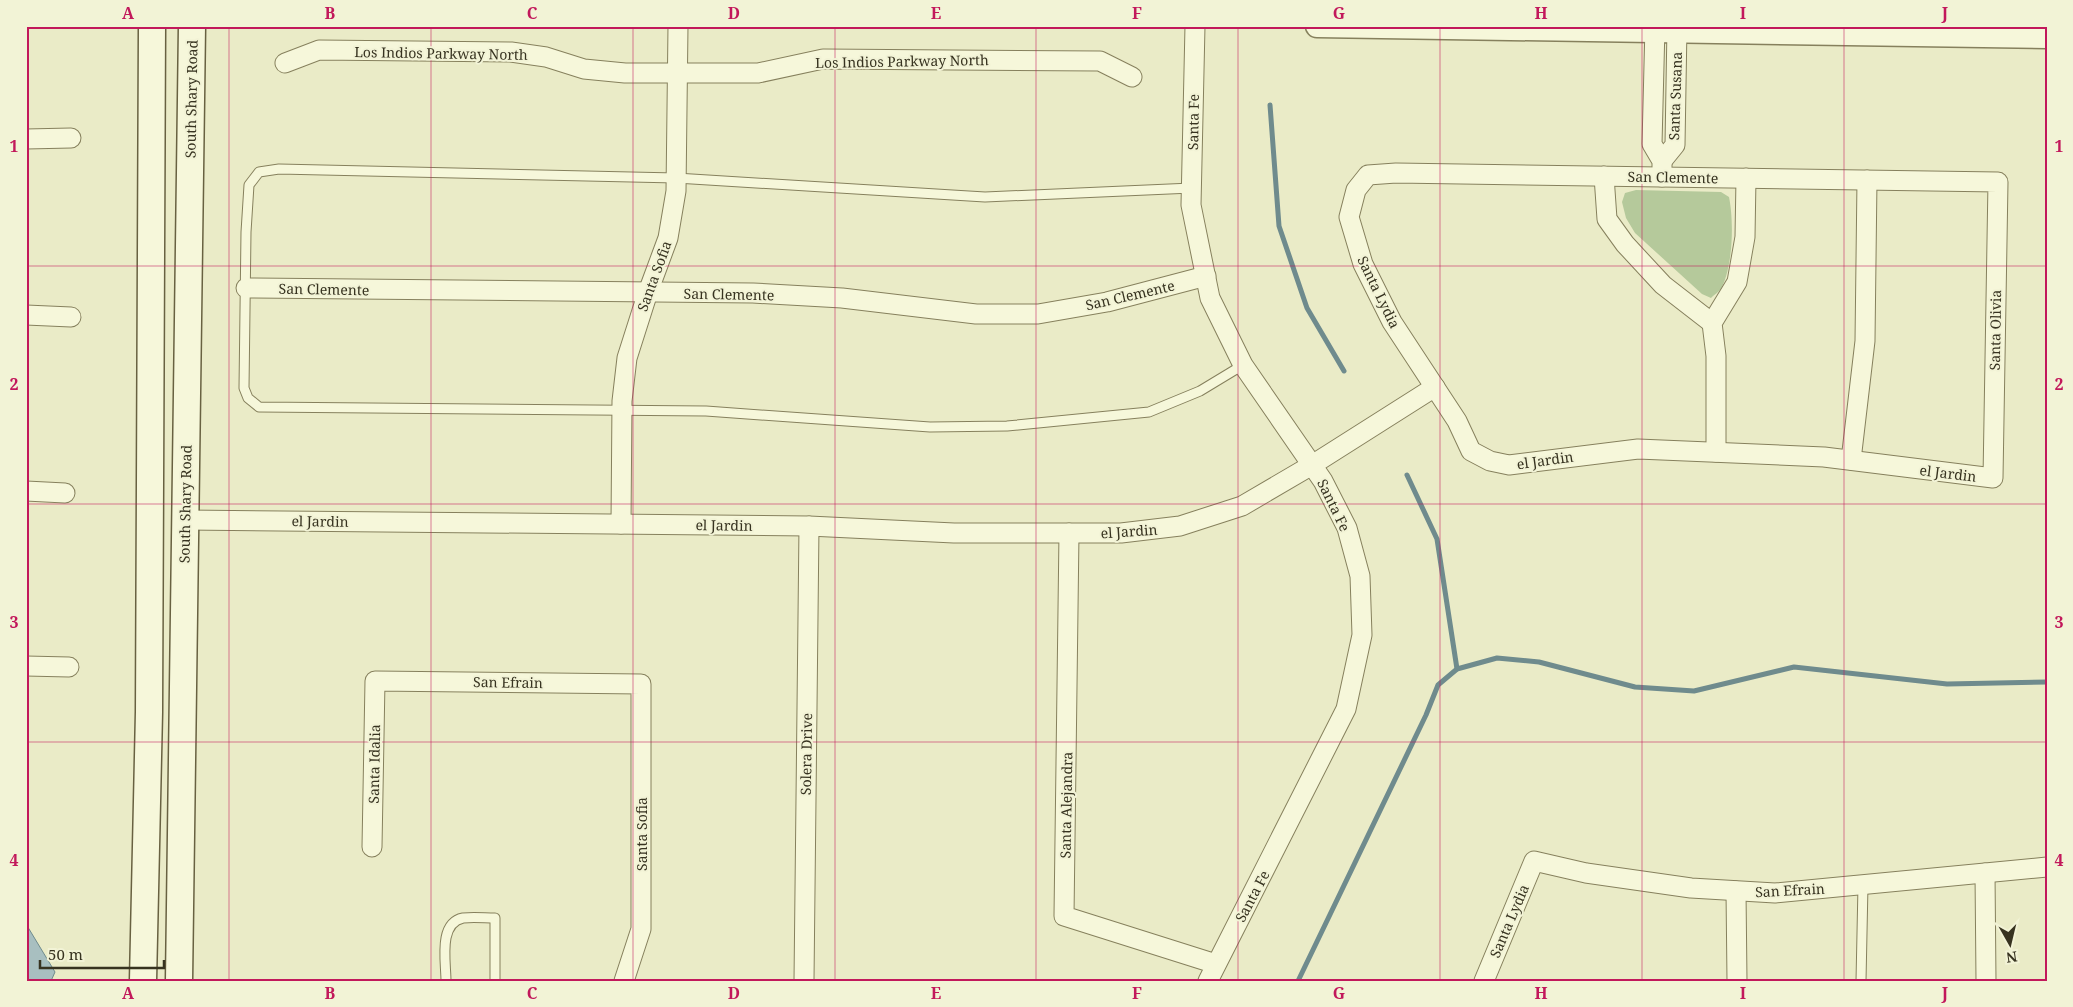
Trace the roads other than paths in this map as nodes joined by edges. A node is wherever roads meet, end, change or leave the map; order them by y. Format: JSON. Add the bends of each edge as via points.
{"nodes":[{"id":1,"x":152,"y":26,"type":"edge"},
{"id":2,"x":192,"y":26,"type":"edge"},
{"id":3,"x":678,"y":26,"type":"edge"},
{"id":4,"x":1195,"y":26,"type":"edge"},
{"id":5,"x":1317,"y":26,"type":"edge"},
{"id":6,"x":1666,"y":29,"type":"edge"},
{"id":7,"x":2047,"y":37,"type":"edge"},
{"id":8,"x":284,"y":64,"type":"dead end"},
{"id":9,"x":677,"y":73,"type":"junction"},
{"id":10,"x":1132,"y":77,"type":"dead end"},
{"id":11,"x":71,"y":138,"type":"dead end"},
{"id":12,"x":26,"y":139,"type":"edge"},
{"id":13,"x":1662,"y":169,"type":"junction"},
{"id":14,"x":1604,"y":176,"type":"junction"},
{"id":15,"x":676,"y":178,"type":"junction"},
{"id":16,"x":1746,"y":178,"type":"junction"},
{"id":17,"x":1868,"y":180,"type":"junction"},
{"id":18,"x":1998,"y":182,"type":"joint"},
{"id":19,"x":1192,"y":188,"type":"junction"},
{"id":20,"x":1356,"y":190,"type":"joint"},
{"id":21,"x":1206,"y":276,"type":"junction"},
{"id":22,"x":246,"y":288,"type":"junction"},
{"id":23,"x":648,"y":292,"type":"junction"},
{"id":24,"x":26,"y":315,"type":"edge"},
{"id":25,"x":71,"y":317,"type":"dead end"},
{"id":26,"x":1712,"y":322,"type":"junction"},
{"id":27,"x":1243,"y":366,"type":"junction"},
{"id":28,"x":1435,"y":387,"type":"junction"},
{"id":29,"x":622,"y":409,"type":"junction"},
{"id":30,"x":1716,"y":452,"type":"junction"},
{"id":31,"x":1851,"y":460,"type":"junction"},
{"id":32,"x":1312,"y":464,"type":"junction"},
{"id":33,"x":1993,"y":478,"type":"joint"},
{"id":34,"x":26,"y":491,"type":"edge"},
{"id":35,"x":66,"y":493,"type":"dead end"},
{"id":36,"x":185,"y":520,"type":"junction"},
{"id":37,"x":621,"y":524,"type":"junction"},
{"id":38,"x":809,"y":526,"type":"junction"},
{"id":39,"x":1069,"y":534,"type":"junction"},
{"id":40,"x":26,"y":666,"type":"edge"},
{"id":41,"x":69,"y":667,"type":"dead end"},
{"id":42,"x":375,"y":680,"type":"joint"},
{"id":43,"x":641,"y":684,"type":"joint"},
{"id":44,"x":372,"y":847,"type":"dead end"},
{"id":45,"x":1534,"y":861,"type":"joint"},
{"id":46,"x":2047,"y":866,"type":"edge"},
{"id":47,"x":1985,"y":873,"type":"junction"},
{"id":48,"x":1863,"y":884,"type":"junction"},
{"id":49,"x":1736,"y":891,"type":"junction"},
{"id":50,"x":1212,"y":972,"type":"edge"},
{"id":51,"x":143,"y":981,"type":"edge"},
{"id":52,"x":179,"y":981,"type":"edge"},
{"id":53,"x":446,"y":981,"type":"edge"},
{"id":54,"x":495,"y":981,"type":"edge"},
{"id":55,"x":624,"y":981,"type":"edge"},
{"id":56,"x":804,"y":981,"type":"edge"},
{"id":57,"x":1484,"y":981,"type":"edge"},
{"id":58,"x":1737,"y":981,"type":"edge"},
{"id":59,"x":1861,"y":981,"type":"edge"},
{"id":60,"x":1986,"y":981,"type":"edge"}],
"edges":[{"from":1,"to":51,"type":"main road","via":[[149,702]]},
{"from":2,"to":36,"type":"main road","name":"South Shary Road"},
{"from":3,"to":9,"type":"street","name":"Santa Sofia"},
{"from":4,"to":19,"type":"street","name":"Santa Fe"},
{"from":5,"to":6,"type":"street"},
{"from":6,"to":7,"type":"street"},
{"from":6,"to":13,"type":"street","name":"Santa Susana","via":[[1652,144]]},
{"from":8,"to":9,"type":"street","name":"Los Indios Parkway North","via":[[319,50],[511,52],[546,57],[584,69]]},
{"from":9,"to":10,"type":"street","name":"Los Indios Parkway North","via":[[758,73],[823,59],[1100,61]]},
{"from":9,"to":15,"type":"street","name":"Santa Sofia"},
{"from":11,"to":12,"type":"street"},
{"from":13,"to":14,"type":"street","name":"San Clemente"},
{"from":13,"to":16,"type":"street","name":"San Clemente"},
{"from":14,"to":20,"type":"street","name":"San Clemente","via":[[1396,173],[1368,175]]},
{"from":14,"to":26,"type":"street","via":[[1607,219],[1625,244],[1663,285]]},
{"from":15,"to":19,"type":"lane","via":[[985,197]]},
{"from":15,"to":22,"type":"lane","via":[[259,172],[249,186]]},
{"from":15,"to":23,"type":"street","name":"Santa Sofia","via":[[668,238]]},
{"from":16,"to":17,"type":"street","name":"San Clemente"},
{"from":16,"to":26,"type":"street","via":[[1745,237],[1737,282]]},
{"from":17,"to":18,"type":"street","name":"San Clemente"},
{"from":17,"to":31,"type":"street","via":[[1865,341]]},
{"from":18,"to":33,"type":"street","name":"Santa Olivia"},
{"from":19,"to":21,"type":"street","name":"Santa Fe","via":[[1191,205]]},
{"from":20,"to":28,"type":"street","name":"Santa Lydia","via":[[1349,217],[1363,264],[1392,322]]},
{"from":21,"to":23,"type":"street","name":"San Clemente","via":[[1107,302],[1038,314],[976,314],[842,298]]},
{"from":21,"to":27,"type":"street","name":"Santa Fe","via":[[1210,298]]},
{"from":22,"to":23,"type":"street","name":"San Clemente"},
{"from":22,"to":29,"type":"lane","via":[[244,388],[248,398],[259,407]]},
{"from":23,"to":29,"type":"street","name":"Santa Sofia","via":[[627,358]]},
{"from":24,"to":25,"type":"street"},
{"from":26,"to":30,"type":"street","via":[[1716,356]]},
{"from":27,"to":29,"type":"lane","via":[[1200,391],[1149,412],[1007,426],[930,427],[706,411]]},
{"from":27,"to":32,"type":"street","name":"Santa Fe"},
{"from":28,"to":30,"type":"street","name":"el Jardin","via":[[1457,421],[1470,451],[1490,461],[1508,465],[1638,448]]},
{"from":28,"to":32,"type":"street","name":"el Jardin"},
{"from":29,"to":37,"type":"street","name":"Santa Sofia"},
{"from":30,"to":31,"type":"street","name":"el Jardin"},
{"from":31,"to":33,"type":"street","name":"el Jardin"},
{"from":32,"to":39,"type":"street","name":"el Jardin","via":[[1242,506],[1180,526],[1121,533]]},
{"from":32,"to":50,"type":"street","name":"Santa Fe","via":[[1347,528],[1360,576],[1362,635],[1346,709]]},
{"from":34,"to":35,"type":"street"},
{"from":36,"to":37,"type":"street","name":"el Jardin"},
{"from":36,"to":52,"type":"main road","name":"South Shary Road"},
{"from":37,"to":38,"type":"street","name":"el Jardin"},
{"from":38,"to":39,"type":"street","name":"el Jardin","via":[[954,533]]},
{"from":38,"to":56,"type":"street","name":"Solera Drive"},
{"from":39,"to":50,"type":"street","name":"Santa Alejandra","via":[[1064,916]]},
{"from":40,"to":41,"type":"street"},
{"from":42,"to":43,"type":"street","name":"San Efrain"},
{"from":42,"to":44,"type":"street","name":"Santa Idalia"},
{"from":43,"to":55,"type":"street","name":"Santa Sofia","via":[[641,929]]},
{"from":45,"to":49,"type":"street","name":"San Efrain","via":[[1586,873]]},
{"from":45,"to":57,"type":"street","name":"Santa Lydia"},
{"from":46,"to":47,"type":"street","name":"San Efrain"},
{"from":47,"to":48,"type":"street","name":"San Efrain"},
{"from":47,"to":60,"type":"street"},
{"from":48,"to":49,"type":"street","name":"San Efrain","via":[[1775,893]]},
{"from":48,"to":59,"type":"lane"},
{"from":49,"to":58,"type":"street"},
{"from":53,"to":54,"type":"lane","via":[[445,934],[462,918],[495,918]]}]}
